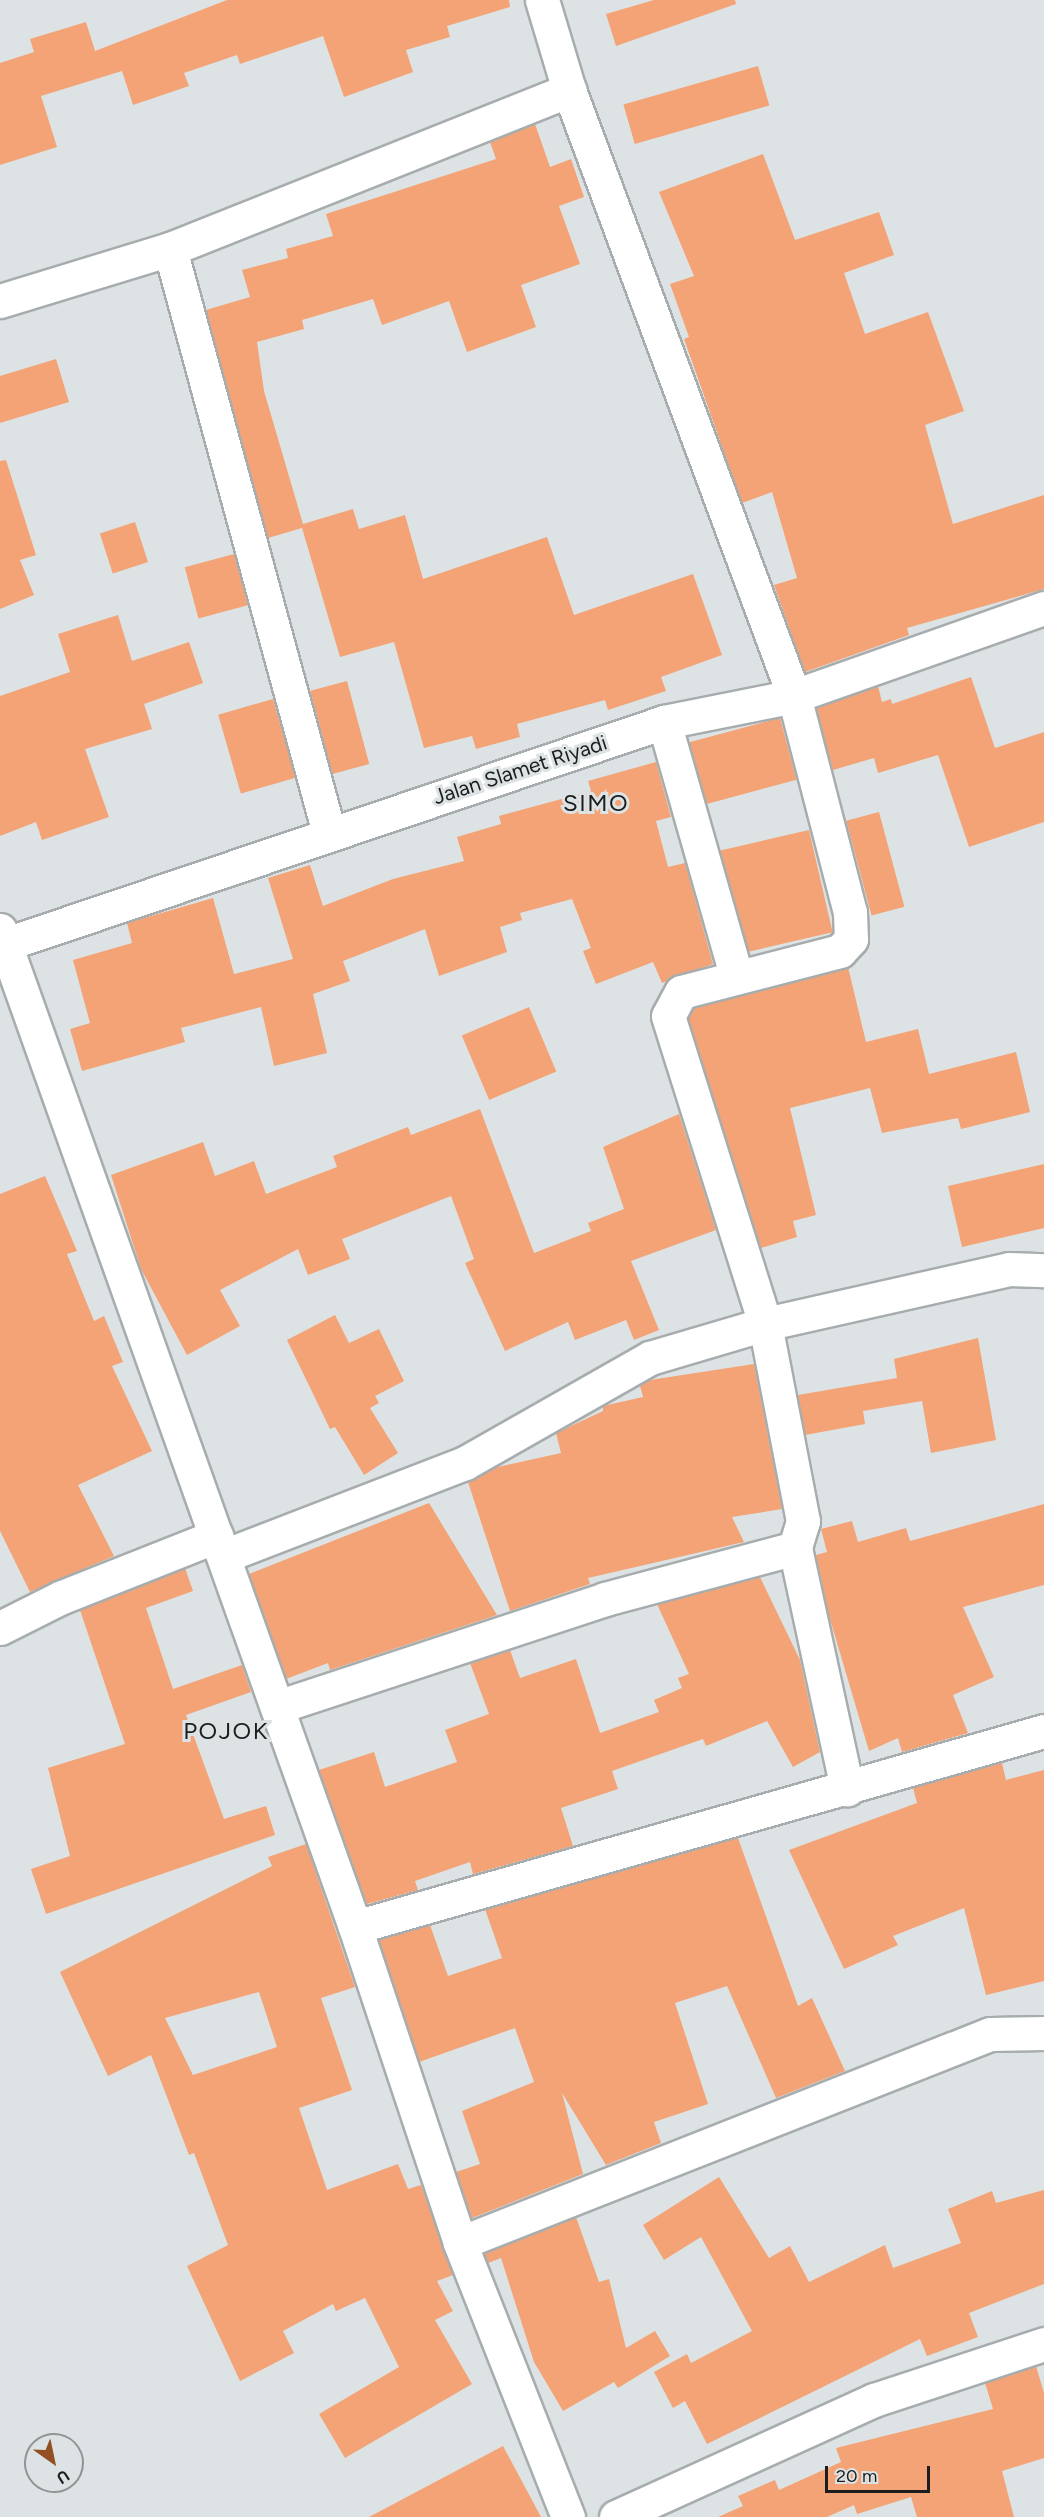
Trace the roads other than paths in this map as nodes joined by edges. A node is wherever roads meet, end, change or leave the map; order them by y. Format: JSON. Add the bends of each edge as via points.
{"nodes":[{"id":1,"x":542,"y":0,"type":"edge"},
{"id":2,"x":569,"y":90,"type":"junction"},
{"id":3,"x":170,"y":249,"type":"junction"},
{"id":4,"x":0,"y":301,"type":"edge"},
{"id":5,"x":1044,"y":608,"type":"edge"},
{"id":6,"x":794,"y":696,"type":"junction"},
{"id":7,"x":664,"y":722,"type":"junction"},
{"id":8,"x":329,"y":833,"type":"junction"},
{"id":9,"x":2,"y":940,"type":"edge"},
{"id":10,"x":736,"y":975,"type":"junction"},
{"id":11,"x":1044,"y":1270,"type":"edge"},
{"id":12,"x":765,"y":1324,"type":"junction"},
{"id":13,"x":220,"y":1546,"type":"junction"},
{"id":14,"x":795,"y":1548,"type":"junction"},
{"id":15,"x":0,"y":1628,"type":"edge"},
{"id":16,"x":277,"y":1707,"type":"junction"},
{"id":17,"x":1044,"y":1731,"type":"edge"},
{"id":18,"x":847,"y":1789,"type":"junction"},
{"id":19,"x":355,"y":1927,"type":"junction"},
{"id":20,"x":1044,"y":2033,"type":"edge"},
{"id":21,"x":460,"y":2243,"type":"junction"},
{"id":22,"x":1044,"y":2344,"type":"edge"},
{"id":23,"x":568,"y":2517,"type":"edge"},
{"id":24,"x":616,"y":2517,"type":"edge"}],
"edges":[{"from":1,"to":2,"type":"street"},
{"from":2,"to":3,"type":"street"},
{"from":2,"to":6,"type":"street"},
{"from":3,"to":4,"type":"street"},
{"from":3,"to":8,"type":"street"},
{"from":5,"to":6,"type":"street","name":"Jalan Slamet Riyadi"},
{"from":6,"to":7,"type":"street","name":"Jalan Slamet Riyadi"},
{"from":6,"to":10,"type":"street","via":[[850,912],[851,939],[840,951],[823,957]]},
{"from":7,"to":8,"type":"street","name":"Jalan Slamet Riyadi"},
{"from":7,"to":10,"type":"street"},
{"from":8,"to":9,"type":"street","name":"Jalan Slamet Riyadi"},
{"from":9,"to":13,"type":"street"},
{"from":10,"to":12,"type":"street","via":[[681,992],[668,1016]]},
{"from":11,"to":12,"type":"street","via":[[1009,1269]]},
{"from":12,"to":13,"type":"street","via":[[650,1358],[465,1463]]},
{"from":12,"to":14,"type":"street","via":[[803,1521]]},
{"from":13,"to":15,"type":"street","via":[[62,1596]]},
{"from":13,"to":16,"type":"street"},
{"from":14,"to":16,"type":"street","via":[[605,1599]]},
{"from":14,"to":18,"type":"street"},
{"from":16,"to":19,"type":"street"},
{"from":17,"to":18,"type":"street"},
{"from":18,"to":19,"type":"street","via":[[746,1812]]},
{"from":19,"to":21,"type":"street"},
{"from":20,"to":21,"type":"street","via":[[990,2034]]},
{"from":21,"to":23,"type":"street"},
{"from":22,"to":24,"type":"street","via":[[874,2400]]}]}
